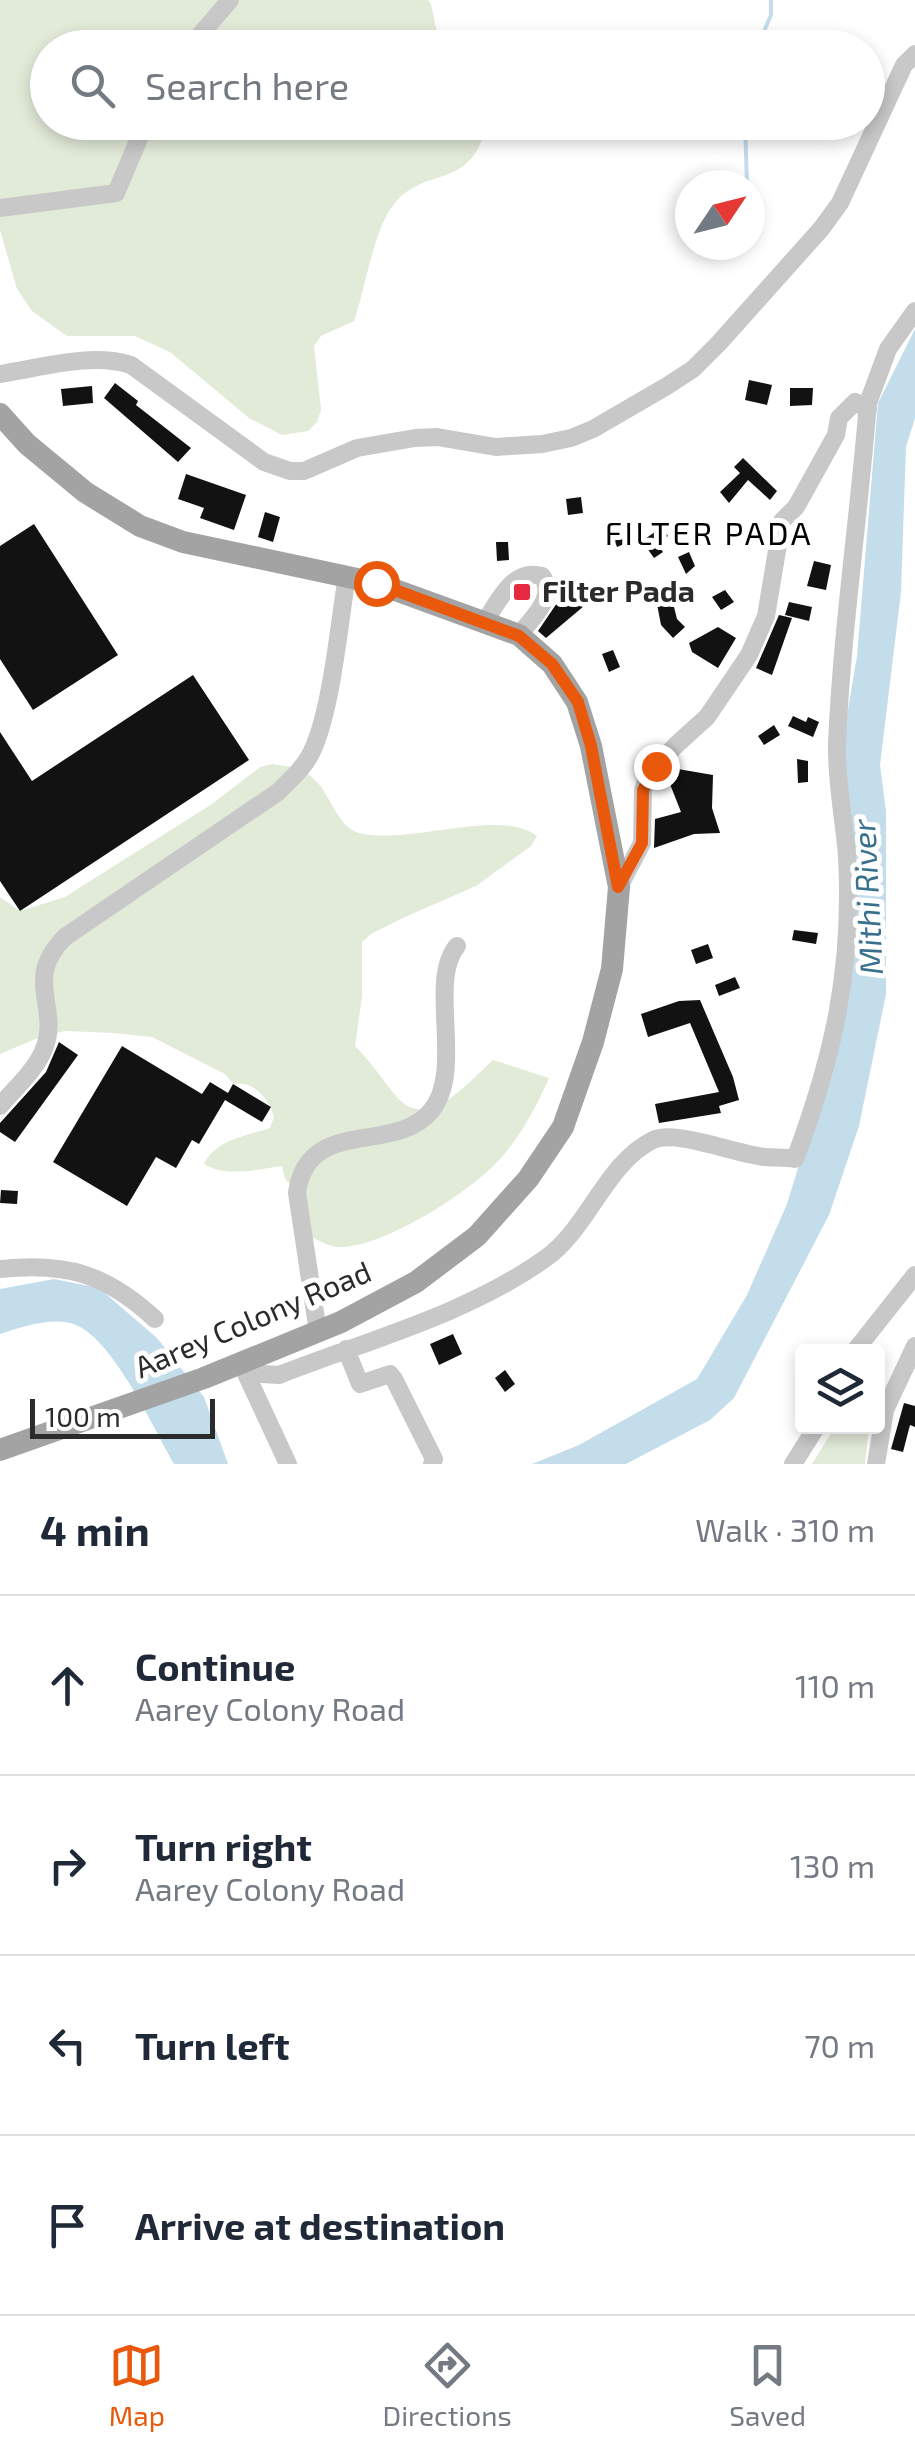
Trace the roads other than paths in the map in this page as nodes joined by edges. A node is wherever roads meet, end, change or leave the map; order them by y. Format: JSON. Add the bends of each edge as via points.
{"nodes":[{"id":1,"x":230,"y":0,"type":"edge"},
{"id":2,"x":205,"y":30,"type":"edge"},
{"id":3,"x":915,"y":54,"type":"edge"},
{"id":4,"x":885,"y":105,"type":"edge"},
{"id":5,"x":138,"y":140,"type":"edge"},
{"id":6,"x":869,"y":140,"type":"edge"},
{"id":7,"x":0,"y":208,"type":"edge"},
{"id":8,"x":915,"y":311,"type":"edge"},
{"id":9,"x":0,"y":374,"type":"edge"},
{"id":10,"x":868,"y":409,"type":"junction"},
{"id":11,"x":0,"y":414,"type":"edge"},
{"id":12,"x":347,"y":576,"type":"junction"},
{"id":13,"x":484,"y":623,"type":"junction"},
{"id":14,"x":519,"y":636,"type":"junction"},
{"id":15,"x":618,"y":887,"type":"junction"},
{"id":16,"x":457,"y":946,"type":"dead end"},
{"id":17,"x":0,"y":1106,"type":"edge"},
{"id":18,"x":0,"y":1269,"type":"edge"},
{"id":19,"x":915,"y":1275,"type":"edge"},
{"id":20,"x":155,"y":1319,"type":"dead end"},
{"id":21,"x":318,"y":1332,"type":"junction"},
{"id":22,"x":860,"y":1344,"type":"edge"},
{"id":23,"x":915,"y":1346,"type":"edge"},
{"id":24,"x":346,"y":1349,"type":"junction"},
{"id":25,"x":241,"y":1362,"type":"junction"},
{"id":26,"x":812,"y":1434,"type":"edge"},
{"id":27,"x":0,"y":1450,"type":"edge"},
{"id":28,"x":288,"y":1464,"type":"edge"},
{"id":29,"x":432,"y":1464,"type":"edge"},
{"id":30,"x":793,"y":1464,"type":"edge"},
{"id":31,"x":876,"y":1464,"type":"edge"}],
"edges":[{"from":1,"to":2,"type":"street"},
{"from":3,"to":4,"type":"street"},
{"from":5,"to":7,"type":"street","via":[[116,193]]},
{"from":6,"to":9,"type":"street","via":[[840,202],[804,251],[692,369],[571,438],[496,447],[437,437],[389,440],[304,471],[290,470],[264,462],[117,360]]},
{"from":8,"to":10,"type":"street","via":[[888,349]]},
{"from":10,"to":15,"type":"street","via":[[855,402],[839,418],[836,436],[782,522],[766,616],[749,655],[707,717],[648,776],[642,843]]},
{"from":10,"to":24,"type":"street","via":[[837,744],[847,856],[842,1006],[796,1159],[654,1140],[614,1175],[573,1236],[546,1258],[501,1286]]},
{"from":11,"to":12,"type":"main road","name":"Aarey Colony Road","via":[[85,492],[140,526],[184,542]]},
{"from":12,"to":13,"type":"main road","name":"Aarey Colony Road"},
{"from":12,"to":17,"type":"street","via":[[321,730],[310,756],[278,792],[52,950],[44,970],[44,1050]]},
{"from":13,"to":14,"type":"main road","name":"Aarey Colony Road"},
{"from":13,"to":14,"type":"street","via":[[514,580],[542,576],[547,595]]},
{"from":14,"to":15,"type":"main road","name":"Aarey Colony Road","via":[[552,664],[578,702]]},
{"from":15,"to":21,"type":"main road","name":"Aarey Colony Road","via":[[612,969],[593,1042],[563,1127],[537,1166],[476,1236],[416,1282]]},
{"from":16,"to":21,"type":"street","via":[[446,966],[442,1092],[433,1108],[409,1127],[328,1146],[299,1175]]},
{"from":18,"to":20,"type":"street","via":[[30,1266],[96,1276]]},
{"from":19,"to":22,"type":"street"},
{"from":21,"to":25,"type":"main road","name":"Aarey Colony Road"},
{"from":23,"to":31,"type":"street","via":[[885,1410]]},
{"from":24,"to":25,"type":"street","via":[[280,1375]]},
{"from":24,"to":29,"type":"street","via":[[360,1384],[384,1374],[394,1379]]},
{"from":25,"to":27,"type":"main road","name":"Aarey Colony Road"},
{"from":25,"to":28,"type":"street"},
{"from":26,"to":30,"type":"street"}]}
